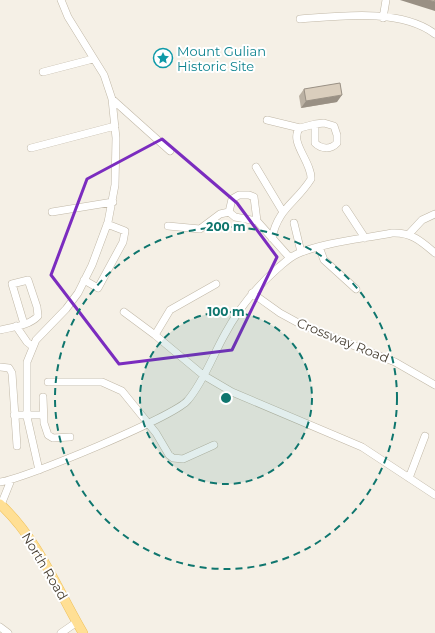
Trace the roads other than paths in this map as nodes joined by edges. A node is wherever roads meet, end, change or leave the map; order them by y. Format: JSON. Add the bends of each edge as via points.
{"nodes":[{"id":1,"x":61,"y":0,"type":"edge"},
{"id":2,"x":386,"y":0,"type":"edge"},
{"id":3,"x":383,"y":18,"type":"junction"},
{"id":4,"x":300,"y":19,"type":"dead end"},
{"id":5,"x":435,"y":34,"type":"edge"},
{"id":6,"x":93,"y":59,"type":"junction"},
{"id":7,"x":43,"y":72,"type":"dead end"},
{"id":8,"x":112,"y":99,"type":"junction"},
{"id":9,"x":267,"y":120,"type":"dead end"},
{"id":10,"x":315,"y":124,"type":"dead end"},
{"id":11,"x":115,"y":126,"type":"junction"},
{"id":12,"x":300,"y":128,"type":"junction"},
{"id":13,"x":31,"y":148,"type":"dead end"},
{"id":14,"x":170,"y":150,"type":"dead end"},
{"id":15,"x":256,"y":167,"type":"dead end"},
{"id":16,"x":113,"y":202,"type":"junction"},
{"id":17,"x":346,"y":209,"type":"dead end"},
{"id":18,"x":52,"y":212,"type":"dead end"},
{"id":19,"x":229,"y":212,"type":"junction"},
{"id":20,"x":283,"y":212,"type":"junction"},
{"id":21,"x":435,"y":214,"type":"edge"},
{"id":22,"x":257,"y":221,"type":"junction"},
{"id":23,"x":294,"y":223,"type":"dead end"},
{"id":24,"x":107,"y":224,"type":"junction"},
{"id":25,"x":168,"y":226,"type":"dead end"},
{"id":26,"x":409,"y":234,"type":"junction"},
{"id":27,"x":272,"y":238,"type":"junction"},
{"id":28,"x":365,"y":238,"type":"junction"},
{"id":29,"x":319,"y":247,"type":"junction"},
{"id":30,"x":301,"y":252,"type":"junction"},
{"id":31,"x":435,"y":253,"type":"edge"},
{"id":32,"x":290,"y":258,"type":"junction"},
{"id":33,"x":84,"y":280,"type":"junction"},
{"id":34,"x":216,"y":284,"type":"dead end"},
{"id":35,"x":356,"y":288,"type":"dead end"},
{"id":36,"x":252,"y":293,"type":"junction"},
{"id":37,"x":124,"y":312,"type":"dead end"},
{"id":38,"x":24,"y":324,"type":"junction"},
{"id":39,"x":16,"y":326,"type":"junction"},
{"id":40,"x":0,"y":330,"type":"edge"},
{"id":41,"x":155,"y":335,"type":"junction"},
{"id":42,"x":31,"y":349,"type":"junction"},
{"id":43,"x":0,"y":367,"type":"edge"},
{"id":44,"x":203,"y":375,"type":"junction"},
{"id":45,"x":48,"y":382,"type":"dead end"},
{"id":46,"x":435,"y":385,"type":"edge"},
{"id":47,"x":43,"y":397,"type":"dead end"},
{"id":48,"x":43,"y":415,"type":"junction"},
{"id":49,"x":14,"y":416,"type":"junction"},
{"id":50,"x":27,"y":416,"type":"junction"},
{"id":51,"x":148,"y":423,"type":"junction"},
{"id":52,"x":425,"y":436,"type":"dead end"},
{"id":53,"x":70,"y":437,"type":"dead end"},
{"id":54,"x":214,"y":445,"type":"dead end"},
{"id":55,"x":17,"y":446,"type":"dead end"},
{"id":56,"x":39,"y":470,"type":"junction"},
{"id":57,"x":409,"y":478,"type":"junction"},
{"id":58,"x":11,"y":480,"type":"junction"},
{"id":59,"x":0,"y":482,"type":"edge"},
{"id":60,"x":435,"y":495,"type":"edge"},
{"id":61,"x":0,"y":504,"type":"edge"},
{"id":62,"x":77,"y":622,"type":"junction"},
{"id":63,"x":0,"y":627,"type":"edge"},
{"id":64,"x":8,"y":633,"type":"edge"},
{"id":65,"x":61,"y":633,"type":"edge"},
{"id":66,"x":83,"y":633,"type":"edge"}],
"edges":[{"from":1,"to":6,"type":"street"},
{"from":2,"to":3,"type":"street"},
{"from":3,"to":4,"type":"street","via":[[358,15]]},
{"from":3,"to":5,"type":"street","via":[[413,22]]},
{"from":6,"to":7,"type":"street"},
{"from":6,"to":8,"type":"street","via":[[104,75]]},
{"from":8,"to":11,"type":"street"},
{"from":8,"to":14,"type":"street"},
{"from":9,"to":12,"type":"street"},
{"from":10,"to":12,"type":"street"},
{"from":11,"to":13,"type":"street"},
{"from":11,"to":16,"type":"street"},
{"from":12,"to":20,"type":"street","via":[[297,133],[297,144],[310,168],[311,179]]},
{"from":15,"to":20,"type":"street"},
{"from":16,"to":18,"type":"street"},
{"from":16,"to":24,"type":"street"},
{"from":17,"to":28,"type":"street"},
{"from":19,"to":22,"type":"street"},
{"from":19,"to":22,"type":"street","via":[[230,202],[234,197],[239,194],[249,195],[254,198],[256,204]]},
{"from":19,"to":25,"type":"street","via":[[220,214],[200,229]]},
{"from":20,"to":27,"type":"street","via":[[275,224]]},
{"from":21,"to":26,"type":"street","via":[[422,220]]},
{"from":22,"to":27,"type":"street"},
{"from":23,"to":30,"type":"street"},
{"from":24,"to":33,"type":"street"},
{"from":24,"to":33,"type":"street","via":[[123,230],[123,242],[98,288]]},
{"from":26,"to":28,"type":"street","via":[[392,233]]},
{"from":26,"to":31,"type":"street"},
{"from":27,"to":32,"type":"street"},
{"from":28,"to":29,"type":"street"},
{"from":29,"to":30,"type":"street"},
{"from":29,"to":35,"type":"street","via":[[324,260]]},
{"from":30,"to":32,"type":"street"},
{"from":32,"to":36,"type":"street"},
{"from":33,"to":42,"type":"street","via":[[66,309],[36,340]]},
{"from":34,"to":41,"type":"street","via":[[170,310]]},
{"from":36,"to":44,"type":"street","via":[[236,314]]},
{"from":36,"to":46,"type":"street","name":"Crossway Road","via":[[302,325],[395,362]]},
{"from":37,"to":41,"type":"street"},
{"from":38,"to":38,"type":"street","via":[[35,319],[38,313],[28,280],[12,284]]},
{"from":38,"to":39,"type":"street"},
{"from":39,"to":40,"type":"street"},
{"from":39,"to":42,"type":"street"},
{"from":41,"to":44,"type":"street"},
{"from":42,"to":50,"type":"street","via":[[26,374]]},
{"from":43,"to":49,"type":"street","via":[[9,368],[12,372]]},
{"from":44,"to":51,"type":"street","via":[[183,405]]},
{"from":44,"to":57,"type":"street","via":[[232,392],[362,447]]},
{"from":45,"to":51,"type":"street","via":[[102,382],[122,391]]},
{"from":47,"to":48,"type":"street"},
{"from":48,"to":50,"type":"street"},
{"from":48,"to":53,"type":"street","via":[[48,435],[53,438]]},
{"from":49,"to":50,"type":"street"},
{"from":49,"to":55,"type":"street"},
{"from":50,"to":56,"type":"street"},
{"from":51,"to":54,"type":"street","via":[[173,458],[183,459]]},
{"from":51,"to":56,"type":"street"},
{"from":52,"to":57,"type":"street"},
{"from":56,"to":58,"type":"street"},
{"from":57,"to":60,"type":"street"},
{"from":58,"to":59,"type":"street"},
{"from":58,"to":61,"type":"street"},
{"from":61,"to":62,"type":"main road","name":"North Road","via":[[22,527],[34,545]]},
{"from":62,"to":65,"type":"street"},
{"from":62,"to":66,"type":"main road","name":"North Road"},
{"from":63,"to":64,"type":"street"}]}
